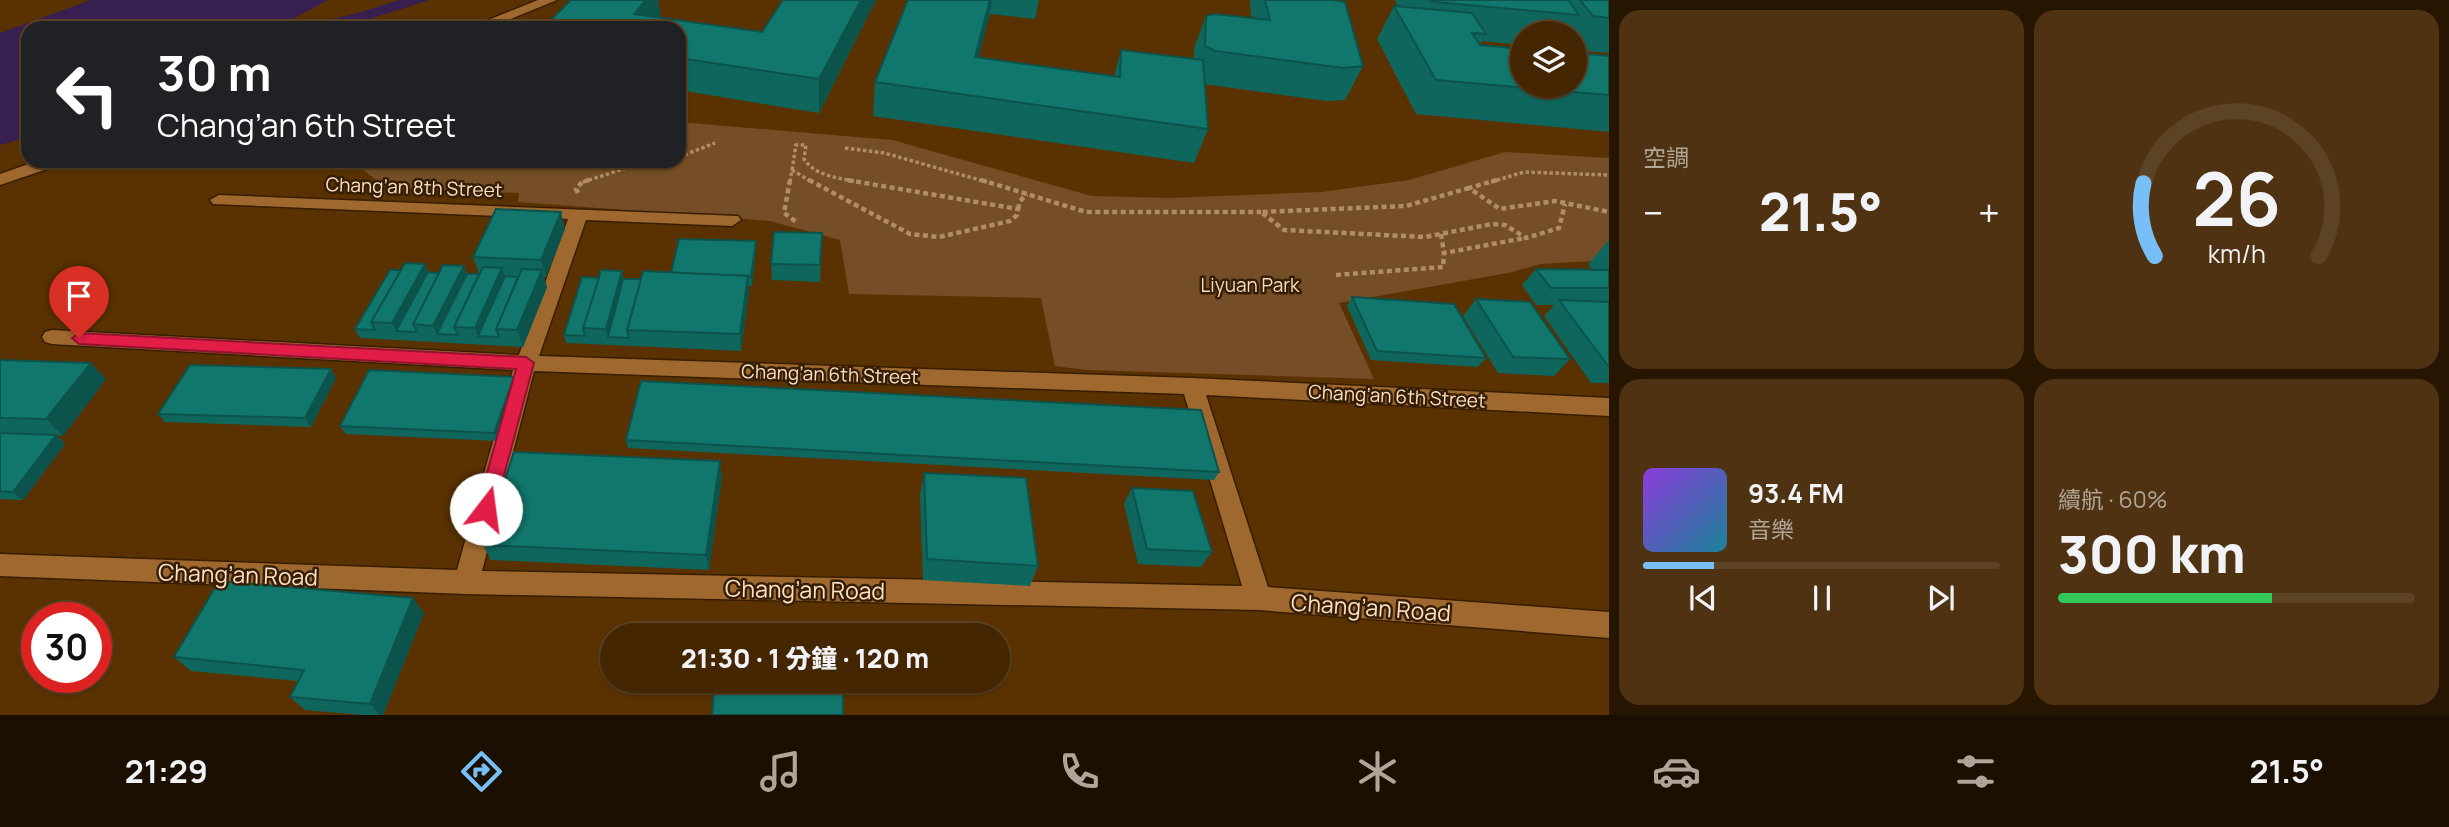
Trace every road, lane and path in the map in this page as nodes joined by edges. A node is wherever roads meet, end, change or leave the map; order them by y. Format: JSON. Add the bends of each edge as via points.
{"nodes":[{"id":1,"x":550,"y":0,"type":"edge"},
{"id":2,"x":494,"y":21,"type":"edge"},
{"id":3,"x":715,"y":143,"type":"dead end"},
{"id":4,"x":845,"y":148,"type":"dead end"},
{"id":5,"x":686,"y":154,"type":"edge"},
{"id":6,"x":33,"y":168,"type":"edge"},
{"id":7,"x":627,"y":168,"type":"edge"},
{"id":8,"x":791,"y":170,"type":"junction"},
{"id":9,"x":1609,"y":175,"type":"edge"},
{"id":10,"x":0,"y":180,"type":"edge"},
{"id":11,"x":1469,"y":188,"type":"junction"},
{"id":12,"x":1027,"y":194,"type":"junction"},
{"id":13,"x":219,"y":200,"type":"dead end"},
{"id":14,"x":1565,"y":204,"type":"junction"},
{"id":15,"x":579,"y":206,"type":"junction"},
{"id":16,"x":1018,"y":209,"type":"junction"},
{"id":17,"x":1261,"y":212,"type":"junction"},
{"id":18,"x":1609,"y":212,"type":"edge"},
{"id":19,"x":732,"y":220,"type":"dead end"},
{"id":20,"x":798,"y":223,"type":"dead end"},
{"id":21,"x":1441,"y":234,"type":"junction"},
{"id":22,"x":1526,"y":238,"type":"junction"},
{"id":23,"x":1444,"y":253,"type":"junction"},
{"id":24,"x":1336,"y":275,"type":"dead end"},
{"id":25,"x":52,"y":337,"type":"dead end"},
{"id":26,"x":526,"y":363,"type":"junction"},
{"id":27,"x":1192,"y":386,"type":"junction"},
{"id":28,"x":1609,"y":407,"type":"edge"},
{"id":29,"x":0,"y":565,"type":"edge"},
{"id":30,"x":466,"y":582,"type":"junction"},
{"id":31,"x":1259,"y":598,"type":"junction"},
{"id":32,"x":1609,"y":625,"type":"edge"}],
"edges":[{"from":1,"to":2,"type":"street"},
{"from":3,"to":5,"type":"path"},
{"from":4,"to":12,"type":"path","via":[[884,153]]},
{"from":6,"to":10,"type":"street"},
{"from":7,"to":15,"type":"path","via":[[582,183],[576,189]]},
{"from":8,"to":16,"type":"path","via":[[891,226],[925,238],[1010,221]]},
{"from":8,"to":16,"type":"path","via":[[796,145],[807,145],[806,164],[837,178]]},
{"from":8,"to":20,"type":"path","via":[[784,213]]},
{"from":9,"to":11,"type":"path","via":[[1524,172]]},
{"from":11,"to":14,"type":"path","via":[[1500,209],[1555,201]]},
{"from":11,"to":17,"type":"path","via":[[1406,206]]},
{"from":12,"to":16,"type":"path"},
{"from":12,"to":17,"type":"path","via":[[1086,212]]},
{"from":13,"to":15,"type":"street","name":"Chang’an 8th Street"},
{"from":14,"to":18,"type":"path"},
{"from":14,"to":22,"type":"path","via":[[1559,228]]},
{"from":15,"to":19,"type":"street","name":"Chang’an 8th Street"},
{"from":15,"to":26,"type":"street"},
{"from":17,"to":21,"type":"path","via":[[1284,230]]},
{"from":21,"to":22,"type":"path","via":[[1492,224],[1512,228]]},
{"from":21,"to":23,"type":"path"},
{"from":22,"to":23,"type":"path"},
{"from":23,"to":24,"type":"path","via":[[1443,267]]},
{"from":25,"to":26,"type":"street","name":"Chang’an 6th Street"},
{"from":26,"to":27,"type":"street","name":"Chang’an 6th Street"},
{"from":26,"to":30,"type":"street"},
{"from":27,"to":28,"type":"street","name":"Chang’an 6th Street"},
{"from":27,"to":31,"type":"street"},
{"from":29,"to":30,"type":"street","name":"Chang’an Road"},
{"from":30,"to":31,"type":"street","name":"Chang’an Road"},
{"from":31,"to":32,"type":"street","name":"Chang’an Road"}]}
